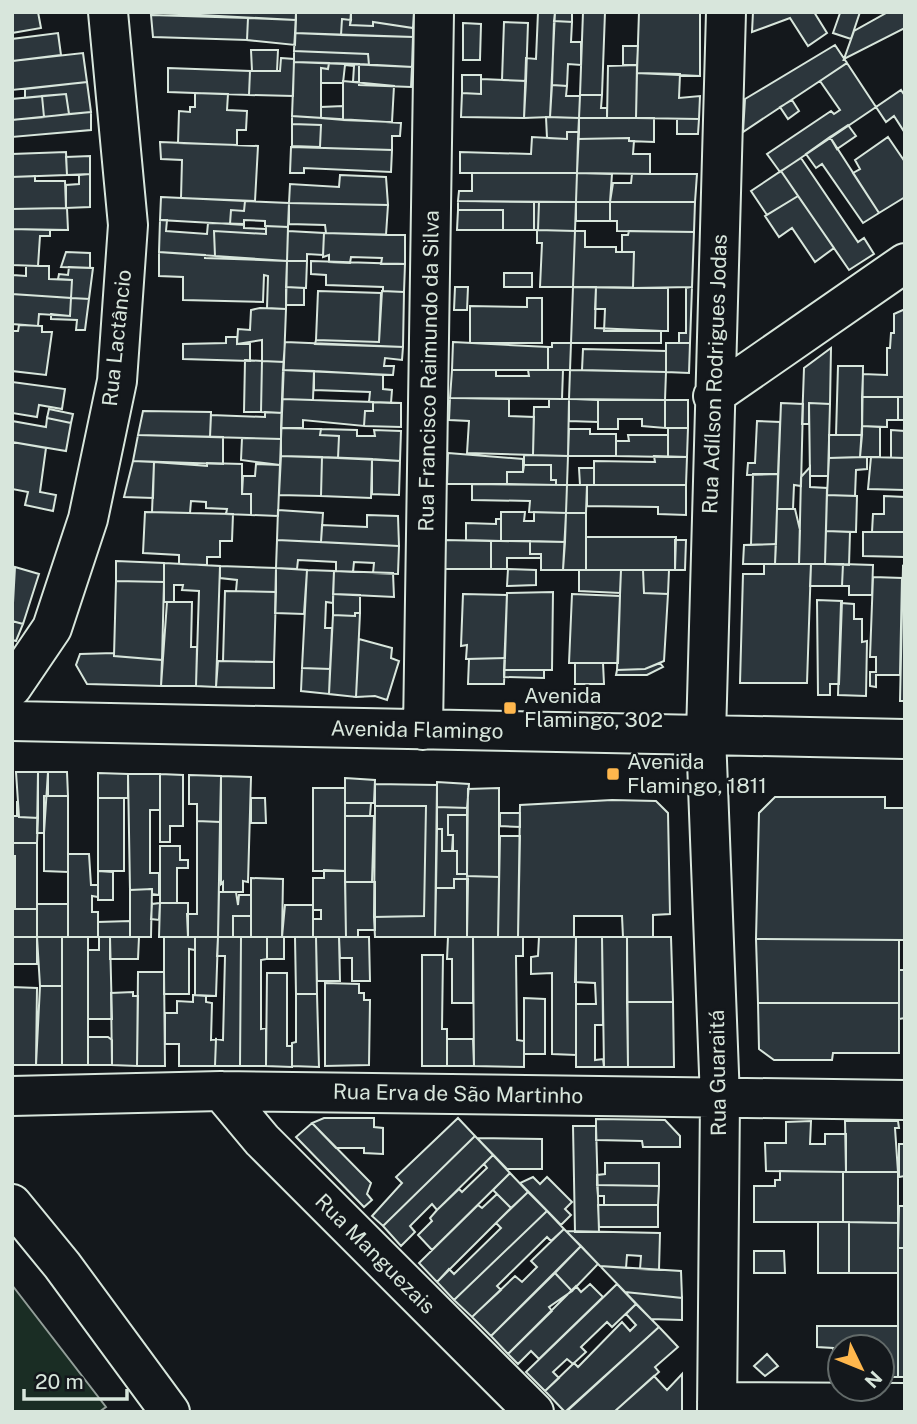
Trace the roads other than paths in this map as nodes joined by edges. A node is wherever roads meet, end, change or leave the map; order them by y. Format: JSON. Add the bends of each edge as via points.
{"nodes":[{"id":1,"x":108,"y":12,"type":"edge"},
{"id":2,"x":434,"y":12,"type":"edge"},
{"id":3,"x":726,"y":12,"type":"edge"},
{"id":4,"x":905,"y":263,"type":"edge"},
{"id":5,"x":713,"y":396,"type":"junction"},
{"id":6,"x":12,"y":687,"type":"edge"},
{"id":7,"x":12,"y":721,"type":"edge"},
{"id":8,"x":423,"y":730,"type":"junction"},
{"id":9,"x":706,"y":735,"type":"junction"},
{"id":10,"x":905,"y":739,"type":"edge"},
{"id":11,"x":221,"y":1091,"type":"junction"},
{"id":12,"x":12,"y":1096,"type":"edge"},
{"id":13,"x":720,"y":1098,"type":"junction"},
{"id":14,"x":905,"y":1100,"type":"edge"},
{"id":15,"x":12,"y":1204,"type":"edge"},
{"id":16,"x":905,"y":1403,"type":"edge"},
{"id":17,"x":717,"y":1407,"type":"edge"},
{"id":18,"x":170,"y":1412,"type":"edge"},
{"id":19,"x":534,"y":1412,"type":"edge"}],
"edges":[{"from":1,"to":6,"type":"street","name":"Rua Lactâncio","via":[[128,225],[117,382],[88,519],[52,628]]},
{"from":2,"to":8,"type":"street","name":"Rua Francisco Raimundo da Silva"},
{"from":3,"to":5,"type":"street","name":"Rua Adílson Rodrigues Jodas"},
{"from":4,"to":5,"type":"street"},
{"from":5,"to":9,"type":"street","name":"Rua Adílson Rodrigues Jodas"},
{"from":7,"to":8,"type":"street","name":"Avenida Flamingo"},
{"from":8,"to":9,"type":"street","name":"Avenida Flamingo"},
{"from":9,"to":10,"type":"street","name":"Avenida Flamingo"},
{"from":9,"to":13,"type":"street","name":"Rua Guaraitá"},
{"from":11,"to":12,"type":"street","name":"Rua Erva de São Martinho"},
{"from":11,"to":13,"type":"street","name":"Rua Erva de São Martinho"},
{"from":11,"to":19,"type":"street","name":"Rua Manguezais","via":[[262,1140]]},
{"from":13,"to":14,"type":"street","name":"Rua Erva de São Martinho"},
{"from":13,"to":17,"type":"street","name":"Rua Guaraitá"},
{"from":15,"to":18,"type":"street"},
{"from":16,"to":17,"type":"street"}]}
